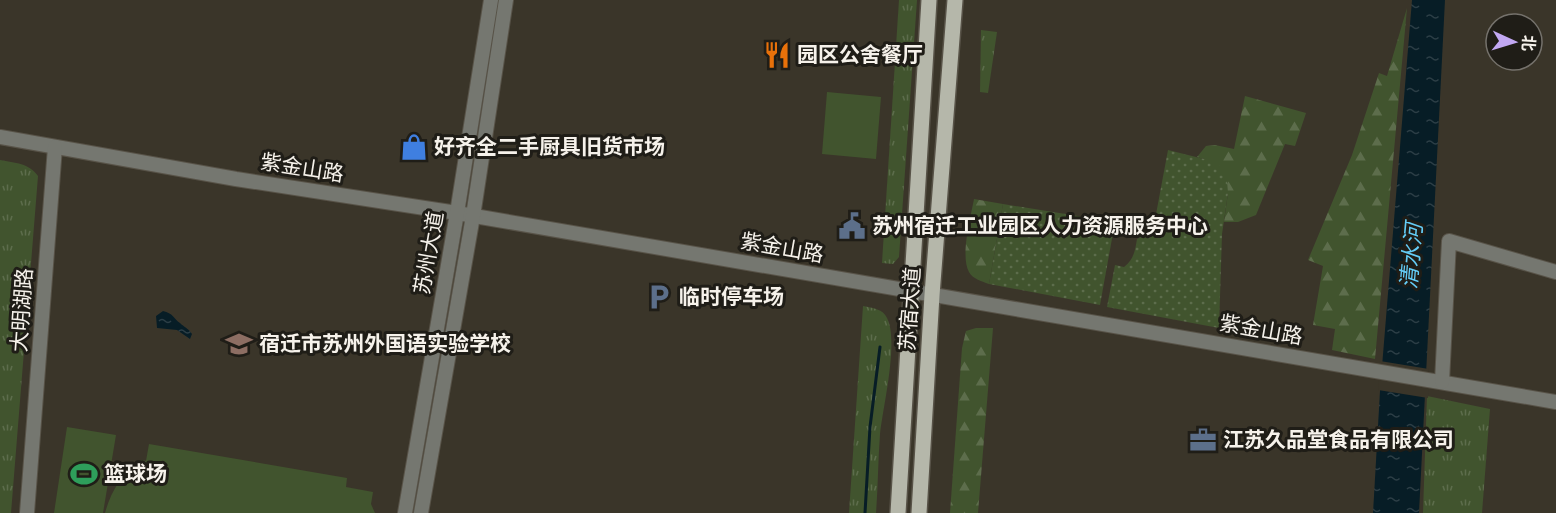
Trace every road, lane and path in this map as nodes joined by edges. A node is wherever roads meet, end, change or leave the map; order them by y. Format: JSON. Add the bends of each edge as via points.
{"nodes":[{"id":1,"x":491,"y":0,"type":"edge"},
{"id":2,"x":506,"y":0,"type":"edge"},
{"id":3,"x":929,"y":0,"type":"edge"},
{"id":4,"x":955,"y":0,"type":"edge"},
{"id":5,"x":0,"y":137,"type":"edge"},
{"id":6,"x":59,"y":147,"type":"junction"},
{"id":7,"x":457,"y":213,"type":"junction"},
{"id":8,"x":473,"y":216,"type":"junction"},
{"id":9,"x":1556,"y":272,"type":"edge"},
{"id":10,"x":911,"y":291,"type":"junction"},
{"id":11,"x":932,"y":295,"type":"junction"},
{"id":12,"x":1442,"y":382,"type":"junction"},
{"id":13,"x":1556,"y":402,"type":"edge"},
{"id":14,"x":27,"y":513,"type":"edge"},
{"id":15,"x":34,"y":513,"type":"edge"},
{"id":16,"x":405,"y":513,"type":"edge"},
{"id":17,"x":421,"y":513,"type":"edge"},
{"id":18,"x":898,"y":513,"type":"edge"},
{"id":19,"x":919,"y":513,"type":"edge"}],
"edges":[{"from":1,"to":7,"type":"street","name":"苏州大道"},
{"from":2,"to":8,"type":"street","name":"苏州大道"},
{"from":3,"to":10,"type":"main road","name":"苏宿大道"},
{"from":4,"to":11,"type":"main road","name":"苏宿大道"},
{"from":5,"to":6,"type":"street","name":"紫金山路"},
{"from":6,"to":7,"type":"street","name":"紫金山路"},
{"from":6,"to":14,"type":"street","name":"大明湖路","via":[[48,222]]},
{"from":6,"to":15,"type":"street","name":"大明湖路"},
{"from":7,"to":8,"type":"street","name":"紫金山路"},
{"from":7,"to":16,"type":"street","name":"苏州大道"},
{"from":8,"to":10,"type":"street","name":"紫金山路"},
{"from":8,"to":17,"type":"street","name":"苏州大道"},
{"from":9,"to":12,"type":"street","via":[[1449,241]]},
{"from":10,"to":11,"type":"street","name":"紫金山路"},
{"from":10,"to":18,"type":"main road","name":"苏宿大道"},
{"from":11,"to":12,"type":"street","name":"紫金山路"},
{"from":11,"to":19,"type":"main road","name":"苏宿大道"},
{"from":12,"to":13,"type":"street","name":"紫金山路"}]}
